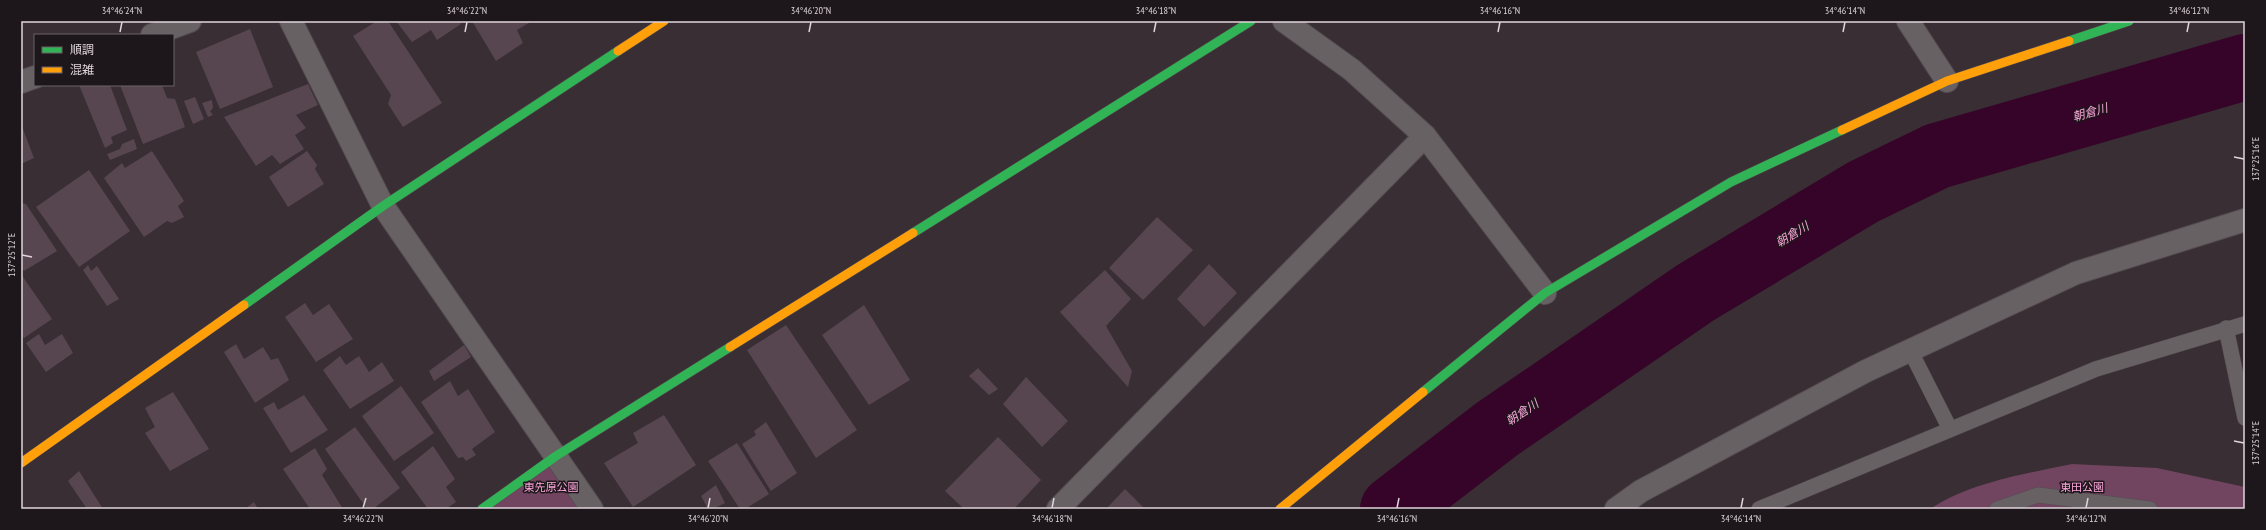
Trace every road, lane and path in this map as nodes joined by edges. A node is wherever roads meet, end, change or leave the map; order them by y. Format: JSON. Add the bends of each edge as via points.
{"nodes":[{"id":1,"x":190,"y":21,"type":"edge"},
{"id":2,"x":292,"y":21,"type":"edge"},
{"id":3,"x":664,"y":21,"type":"edge"},
{"id":4,"x":1251,"y":21,"type":"edge"},
{"id":5,"x":1284,"y":21,"type":"edge"},
{"id":6,"x":1908,"y":21,"type":"edge"},
{"id":7,"x":2129,"y":21,"type":"edge"},
{"id":8,"x":155,"y":34,"type":"edge"},
{"id":9,"x":34,"y":77,"type":"edge"},
{"id":10,"x":1946,"y":81,"type":"junction"},
{"id":11,"x":21,"y":82,"type":"edge"},
{"id":12,"x":1425,"y":136,"type":"junction"},
{"id":13,"x":383,"y":206,"type":"junction"},
{"id":14,"x":2245,"y":220,"type":"edge"},
{"id":15,"x":1545,"y":293,"type":"junction"},
{"id":16,"x":2245,"y":324,"type":"edge"},
{"id":17,"x":2226,"y":328,"type":"junction"},
{"id":18,"x":1910,"y":350,"type":"junction"},
{"id":19,"x":2245,"y":418,"type":"edge"},
{"id":20,"x":1950,"y":429,"type":"junction"},
{"id":21,"x":556,"y":456,"type":"junction"},
{"id":22,"x":21,"y":462,"type":"edge"},
{"id":23,"x":482,"y":509,"type":"edge"},
{"id":24,"x":592,"y":509,"type":"edge"},
{"id":25,"x":1058,"y":509,"type":"edge"},
{"id":26,"x":1280,"y":509,"type":"edge"},
{"id":27,"x":1616,"y":509,"type":"edge"},
{"id":28,"x":1759,"y":509,"type":"edge"},
{"id":29,"x":1997,"y":509,"type":"edge"},
{"id":30,"x":2150,"y":509,"type":"edge"}],
"edges":[{"from":1,"to":8,"type":"street"},
{"from":2,"to":13,"type":"street"},
{"from":3,"to":13,"type":"street"},
{"from":4,"to":21,"type":"street"},
{"from":5,"to":12,"type":"street","via":[[1352,70]]},
{"from":6,"to":10,"type":"street"},
{"from":7,"to":10,"type":"street"},
{"from":9,"to":11,"type":"street"},
{"from":10,"to":15,"type":"street","via":[[1731,182]]},
{"from":12,"to":15,"type":"street"},
{"from":12,"to":25,"type":"street"},
{"from":13,"to":21,"type":"street"},
{"from":13,"to":22,"type":"street"},
{"from":14,"to":18,"type":"street","via":[[2076,273]]},
{"from":15,"to":26,"type":"street"},
{"from":16,"to":17,"type":"lane"},
{"from":17,"to":19,"type":"lane"},
{"from":17,"to":20,"type":"lane","via":[[2096,369]]},
{"from":18,"to":20,"type":"lane"},
{"from":18,"to":27,"type":"street","via":[[1866,370],[1640,491]]},
{"from":20,"to":28,"type":"lane"},
{"from":21,"to":23,"type":"street"},
{"from":21,"to":24,"type":"street"},
{"from":29,"to":30,"type":"lane","via":[[2038,495]]}]}
